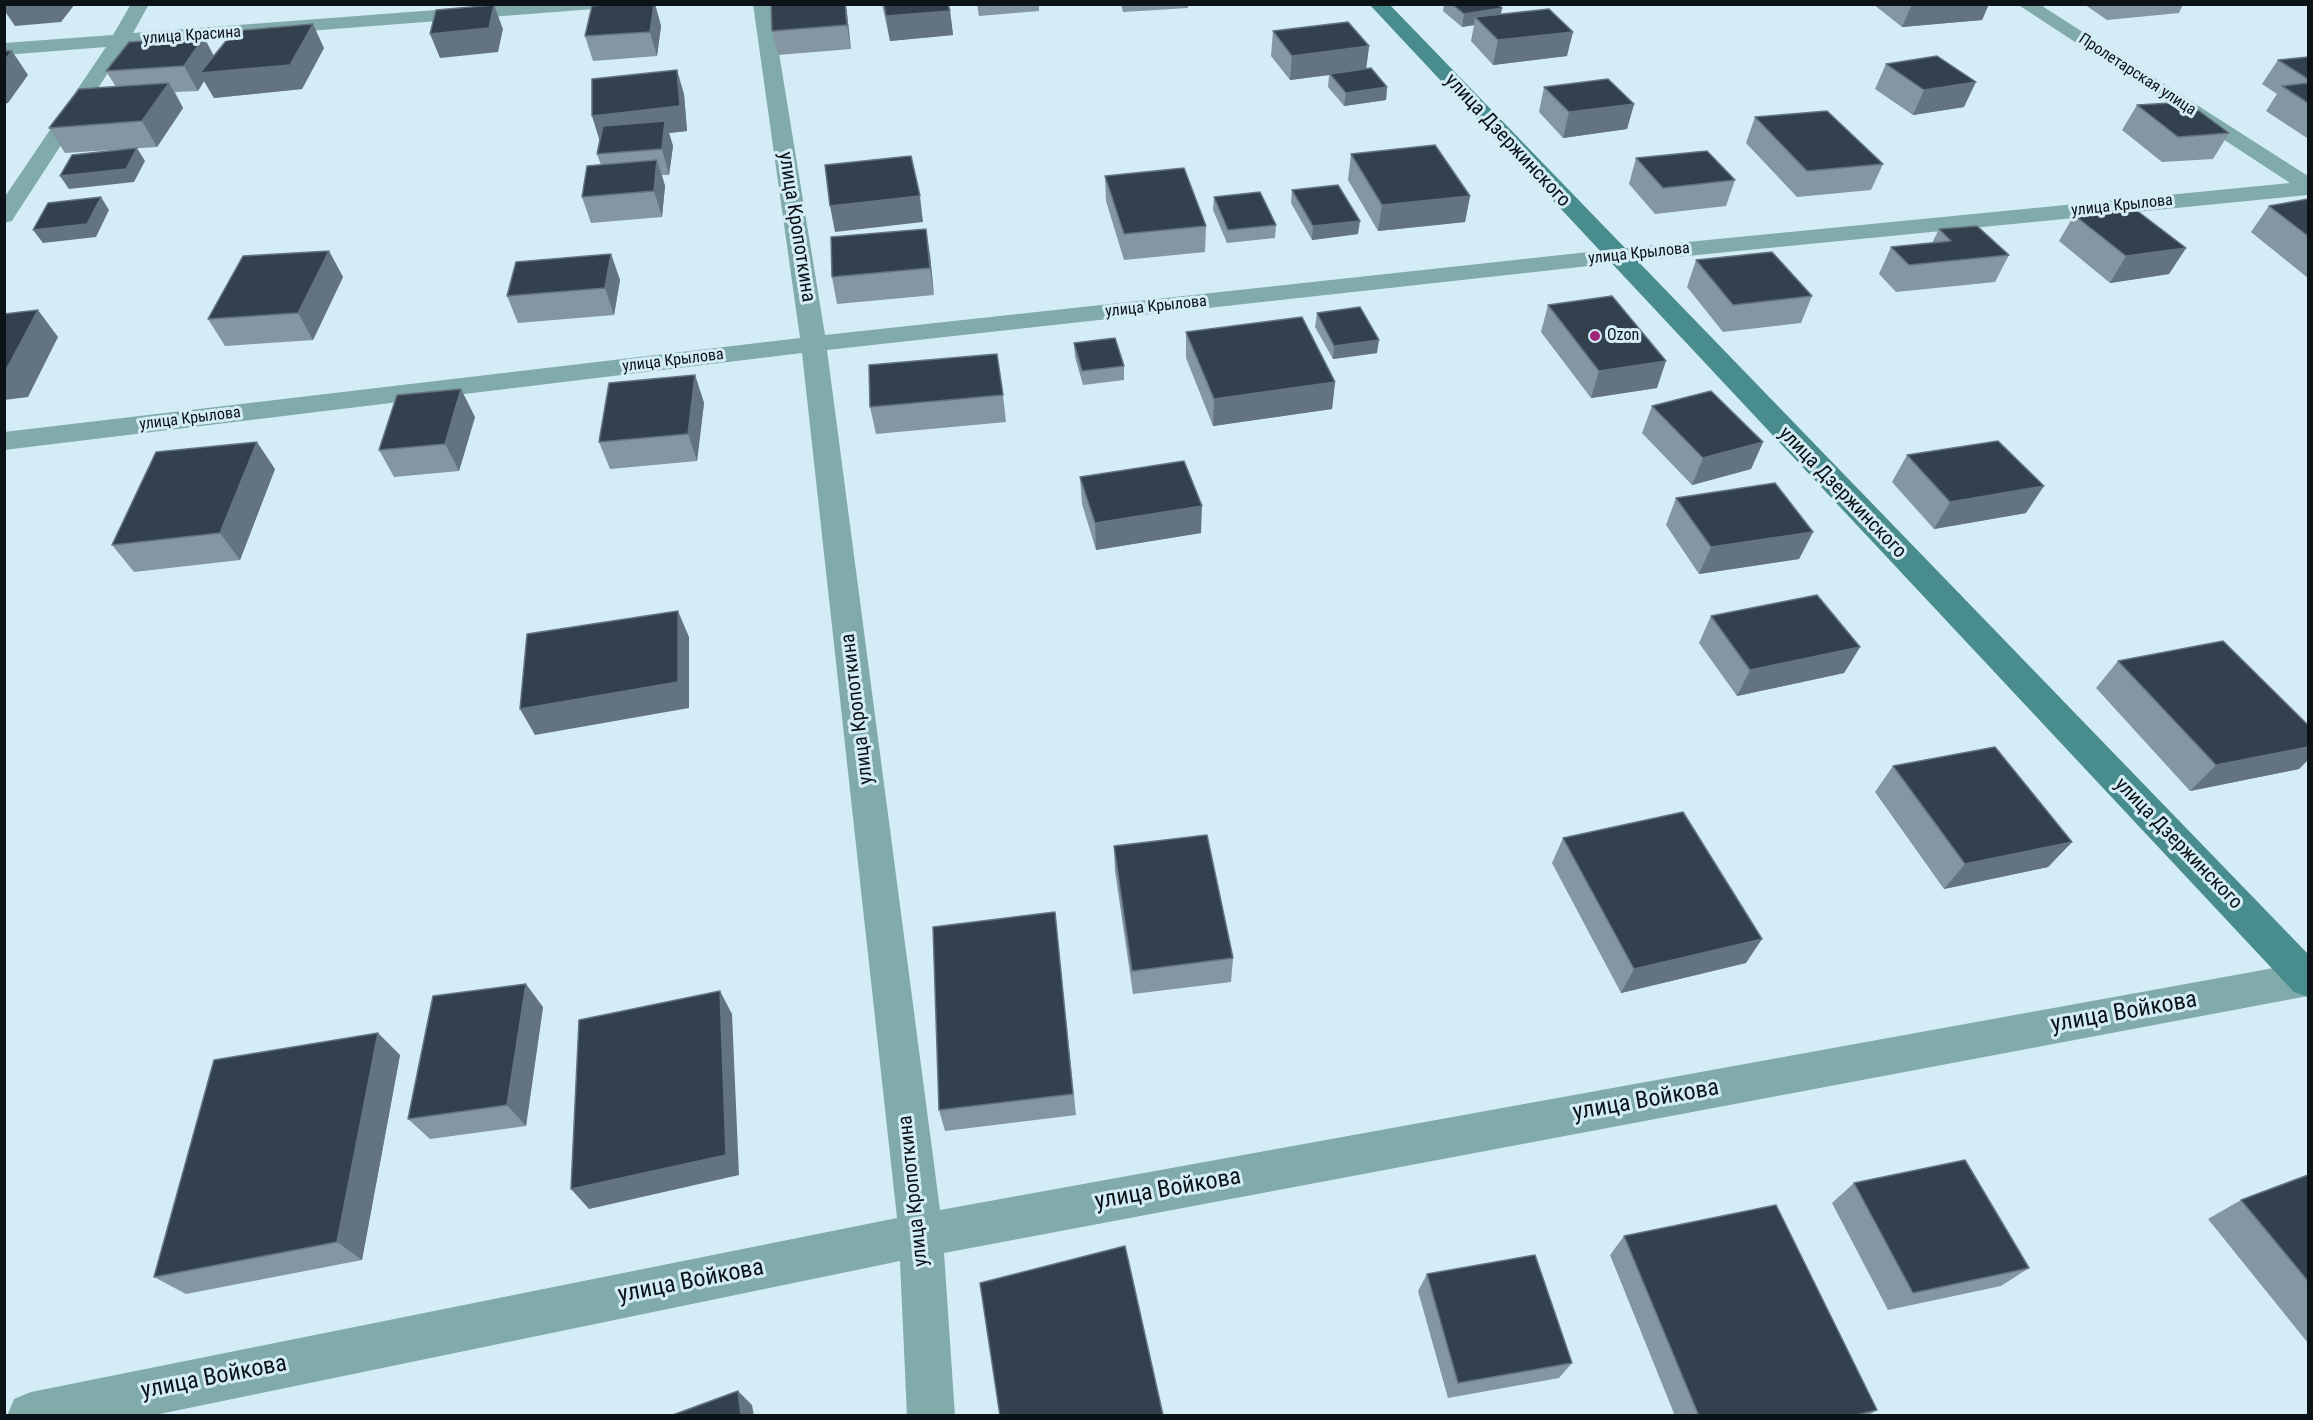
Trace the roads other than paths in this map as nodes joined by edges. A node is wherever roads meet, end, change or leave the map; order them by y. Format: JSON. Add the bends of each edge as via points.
{"nodes":[{"id":1,"x":140,"y":4,"type":"edge"},
{"id":2,"x":594,"y":4,"type":"edge"},
{"id":3,"x":762,"y":4,"type":"edge"},
{"id":4,"x":1378,"y":4,"type":"edge"},
{"id":5,"x":2026,"y":4,"type":"edge"},
{"id":6,"x":119,"y":42,"type":"junction"},
{"id":7,"x":4,"y":50,"type":"edge"},
{"id":8,"x":2308,"y":187,"type":"edge"},
{"id":9,"x":4,"y":216,"type":"edge"},
{"id":10,"x":1616,"y":256,"type":"junction"},
{"id":11,"x":814,"y":344,"type":"junction"},
{"id":12,"x":4,"y":441,"type":"edge"},
{"id":13,"x":2308,"y":979,"type":"edge"},
{"id":14,"x":921,"y":1235,"type":"junction"},
{"id":15,"x":31,"y":1416,"type":"edge"},
{"id":16,"x":932,"y":1416,"type":"edge"}],
"edges":[{"from":1,"to":6,"type":"street"},
{"from":2,"to":6,"type":"street","name":"улица Красина"},
{"from":3,"to":11,"type":"street","name":"улица Кропоткина"},
{"from":4,"to":10,"type":"street","name":"улица Дзержинского"},
{"from":5,"to":8,"type":"street","name":"Пролетарская улица"},
{"from":6,"to":7,"type":"street","name":"улица Красина"},
{"from":6,"to":9,"type":"street"},
{"from":8,"to":10,"type":"street","name":"улица Крылова"},
{"from":10,"to":11,"type":"street","name":"улица Крылова"},
{"from":10,"to":13,"type":"street","name":"улица Дзержинского"},
{"from":11,"to":12,"type":"street","name":"улица Крылова"},
{"from":11,"to":14,"type":"street","name":"улица Кропоткина"},
{"from":13,"to":14,"type":"street","name":"улица Войкова"},
{"from":14,"to":15,"type":"street","name":"улица Войкова"},
{"from":14,"to":16,"type":"street","name":"улица Кропоткина"}]}
